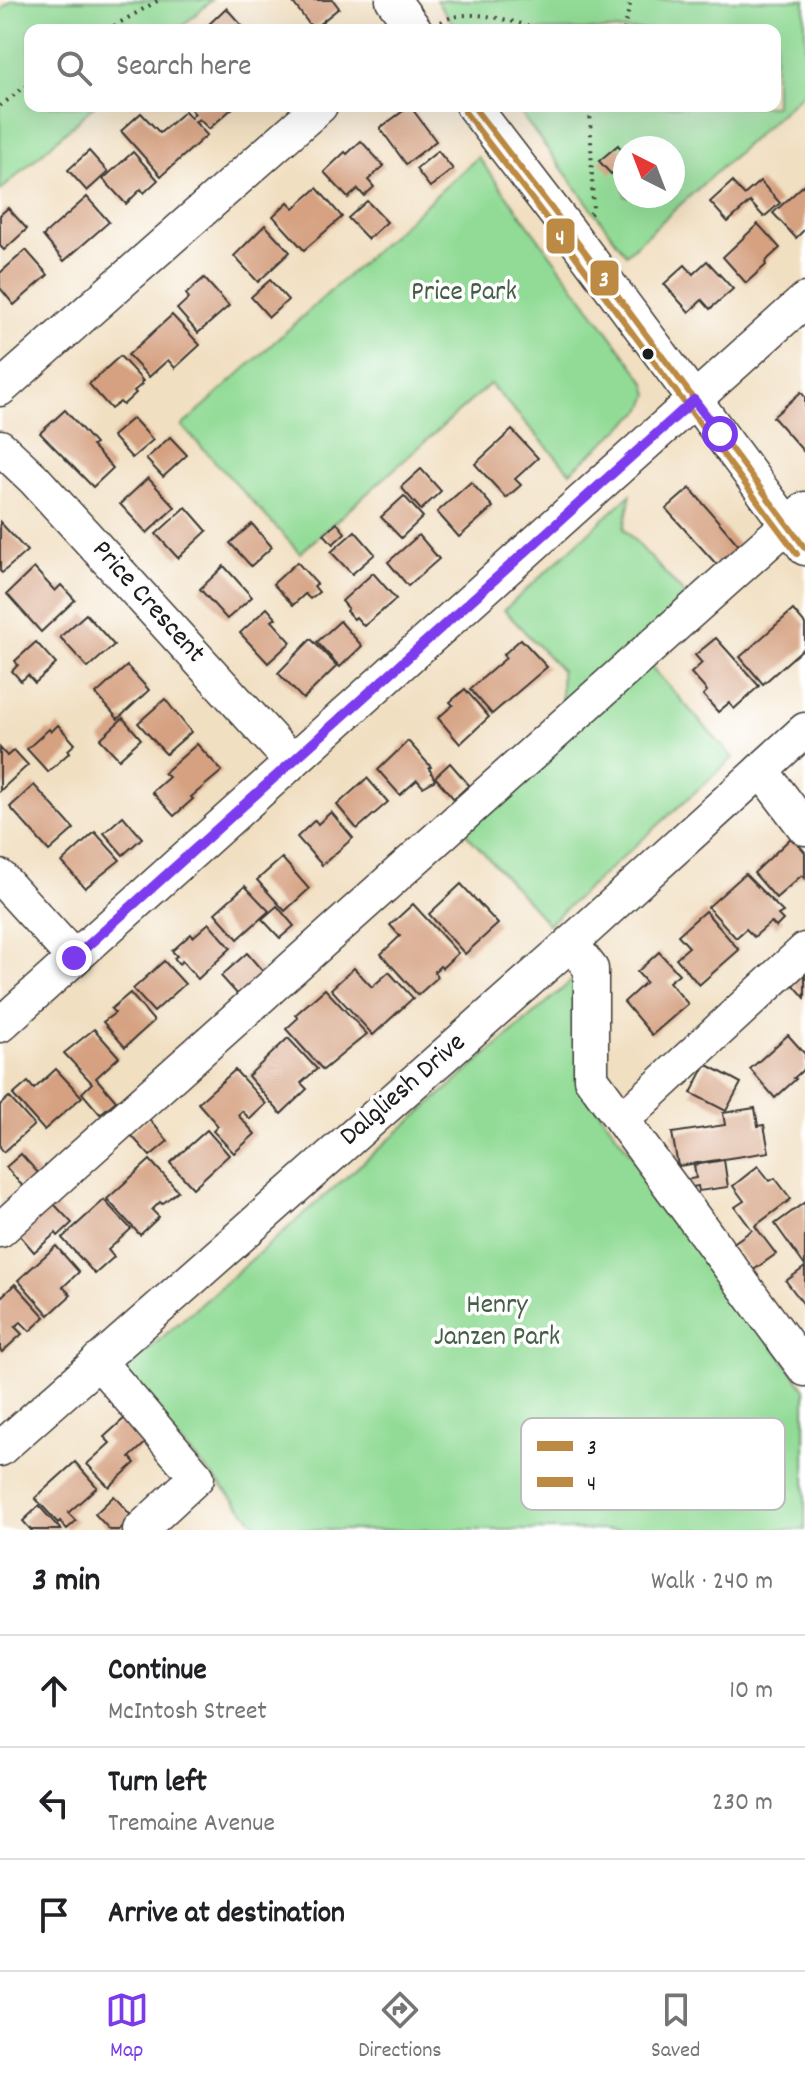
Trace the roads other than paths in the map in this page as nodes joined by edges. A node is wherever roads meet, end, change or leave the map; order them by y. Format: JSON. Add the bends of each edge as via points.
{"nodes":[{"id":1,"x":313,"y":112,"type":"edge"},
{"id":2,"x":478,"y":112,"type":"edge"},
{"id":3,"x":805,"y":300,"type":"edge"},
{"id":4,"x":0,"y":389,"type":"edge"},
{"id":5,"x":694,"y":400,"type":"junction"},
{"id":6,"x":0,"y":447,"type":"edge"},
{"id":7,"x":799,"y":527,"type":"edge"},
{"id":8,"x":805,"y":730,"type":"edge"},
{"id":9,"x":291,"y":761,"type":"junction"},
{"id":10,"x":761,"y":770,"type":"junction"},
{"id":11,"x":805,"y":828,"type":"edge"},
{"id":12,"x":0,"y":877,"type":"edge"},
{"id":13,"x":571,"y":943,"type":"junction"},
{"id":14,"x":805,"y":950,"type":"edge"},
{"id":15,"x":74,"y":958,"type":"junction"},
{"id":16,"x":0,"y":1025,"type":"edge"},
{"id":17,"x":622,"y":1120,"type":"junction"},
{"id":18,"x":0,"y":1230,"type":"edge"},
{"id":19,"x":98,"y":1361,"type":"junction"},
{"id":20,"x":805,"y":1369,"type":"edge"},
{"id":21,"x":0,"y":1449,"type":"edge"},
{"id":22,"x":140,"y":1530,"type":"edge"}],
"edges":[{"from":1,"to":4,"type":"street"},
{"from":2,"to":5,"type":"street"},
{"from":3,"to":5,"type":"street"},
{"from":5,"to":7,"type":"street"},
{"from":5,"to":9,"type":"street"},
{"from":6,"to":9,"type":"street","name":"Price Crescent"},
{"from":7,"to":18,"type":"street"},
{"from":8,"to":10,"type":"street","name":"Dalgliesh Drive"},
{"from":9,"to":15,"type":"street"},
{"from":10,"to":11,"type":"street"},
{"from":10,"to":13,"type":"street","name":"Dalgliesh Drive"},
{"from":12,"to":15,"type":"street"},
{"from":13,"to":17,"type":"street","via":[[591,969],[591,1078]]},
{"from":13,"to":19,"type":"street","name":"Dalgliesh Drive"},
{"from":14,"to":17,"type":"street"},
{"from":15,"to":16,"type":"street"},
{"from":17,"to":20,"type":"street"},
{"from":19,"to":21,"type":"street","name":"Dalgliesh Drive"},
{"from":19,"to":22,"type":"street","via":[[197,1477]]}]}
